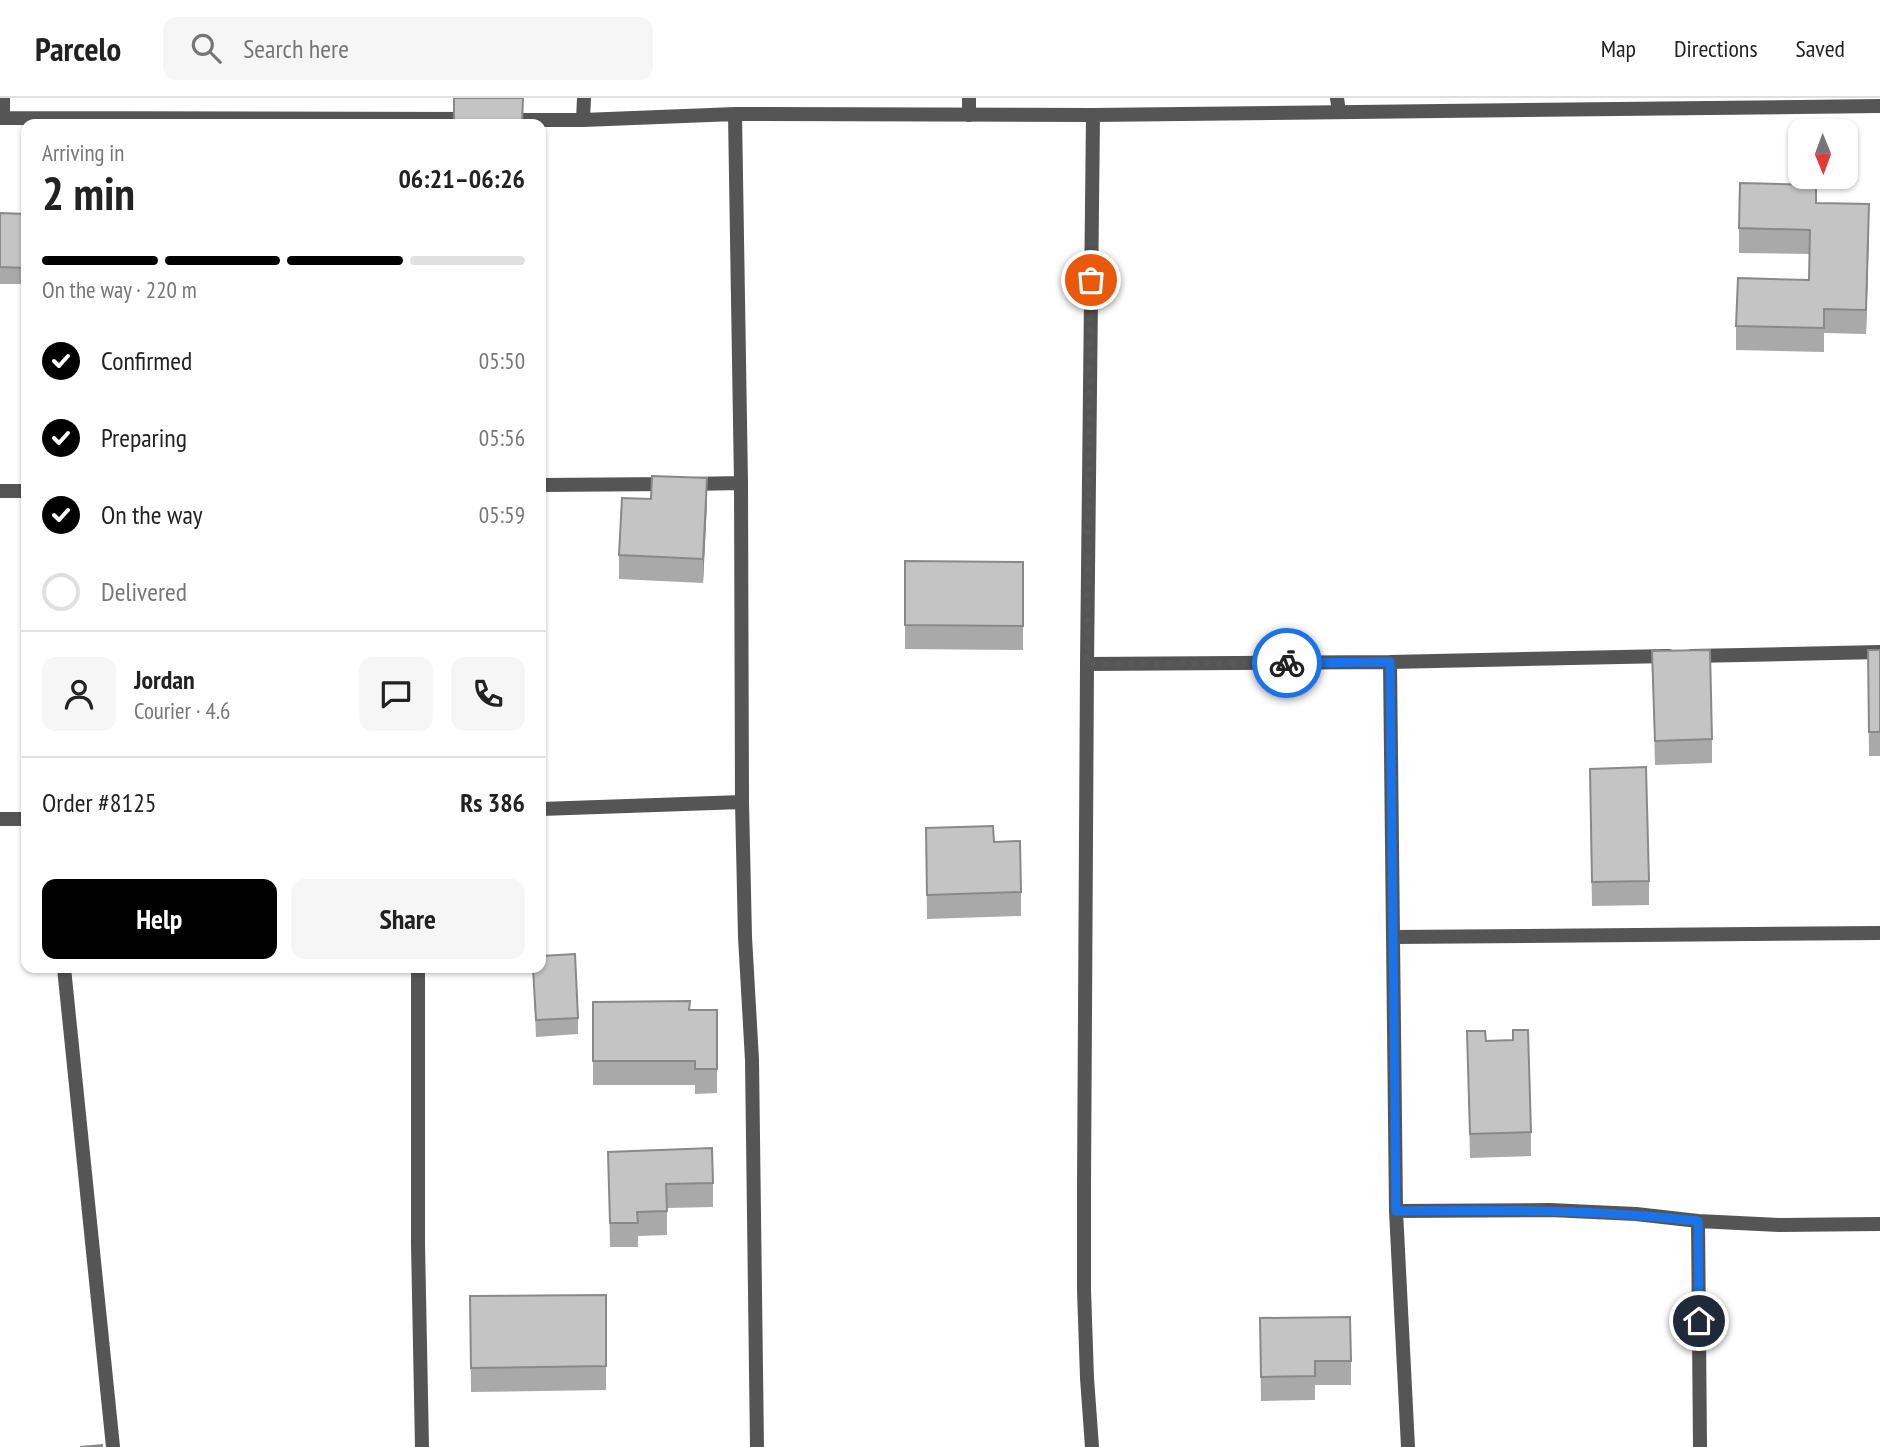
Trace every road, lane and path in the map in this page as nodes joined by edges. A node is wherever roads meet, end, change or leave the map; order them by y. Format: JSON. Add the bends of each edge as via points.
{"nodes":[{"id":1,"x":3,"y":98,"type":"edge"},
{"id":2,"x":583,"y":98,"type":"edge"},
{"id":3,"x":969,"y":98,"type":"edge"},
{"id":4,"x":1338,"y":105,"type":"edge"},
{"id":5,"x":1880,"y":106,"type":"edge"},
{"id":6,"x":734,"y":114,"type":"junction"},
{"id":7,"x":969,"y":115,"type":"junction"},
{"id":8,"x":1093,"y":115,"type":"junction"},
{"id":9,"x":1,"y":118,"type":"edge"},
{"id":10,"x":292,"y":119,"type":"edge"},
{"id":11,"x":546,"y":120,"type":"edge"},
{"id":12,"x":583,"y":120,"type":"junction"},
{"id":13,"x":741,"y":483,"type":"junction"},
{"id":14,"x":546,"y":485,"type":"edge"},
{"id":15,"x":0,"y":491,"type":"edge"},
{"id":16,"x":21,"y":491,"type":"edge"},
{"id":17,"x":1880,"y":652,"type":"edge"},
{"id":18,"x":1390,"y":662,"type":"junction"},
{"id":19,"x":1087,"y":664,"type":"junction"},
{"id":20,"x":742,"y":802,"type":"junction"},
{"id":21,"x":546,"y":809,"type":"edge"},
{"id":22,"x":0,"y":818,"type":"edge"},
{"id":23,"x":21,"y":818,"type":"edge"},
{"id":24,"x":1880,"y":933,"type":"edge"},
{"id":25,"x":1393,"y":937,"type":"junction"},
{"id":26,"x":65,"y":973,"type":"edge"},
{"id":27,"x":418,"y":973,"type":"edge"},
{"id":28,"x":1396,"y":1211,"type":"junction"},
{"id":29,"x":1698,"y":1221,"type":"junction"},
{"id":30,"x":1880,"y":1224,"type":"edge"},
{"id":31,"x":113,"y":1447,"type":"edge"},
{"id":32,"x":422,"y":1447,"type":"edge"},
{"id":33,"x":757,"y":1447,"type":"edge"},
{"id":34,"x":1092,"y":1447,"type":"edge"},
{"id":35,"x":1409,"y":1447,"type":"edge"},
{"id":36,"x":1700,"y":1447,"type":"edge"}],
"edges":[{"from":1,"to":9,"type":"street"},
{"from":2,"to":12,"type":"street"},
{"from":3,"to":7,"type":"street"},
{"from":4,"to":5,"type":"street"},
{"from":4,"to":8,"type":"street"},
{"from":6,"to":7,"type":"street"},
{"from":6,"to":12,"type":"street"},
{"from":6,"to":13,"type":"street"},
{"from":7,"to":8,"type":"street"},
{"from":8,"to":19,"type":"street"},
{"from":9,"to":10,"type":"street"},
{"from":11,"to":12,"type":"street"},
{"from":13,"to":14,"type":"street"},
{"from":13,"to":20,"type":"street"},
{"from":15,"to":16,"type":"street"},
{"from":17,"to":18,"type":"street"},
{"from":18,"to":19,"type":"street"},
{"from":18,"to":25,"type":"street"},
{"from":19,"to":34,"type":"street","via":[[1084,1290]]},
{"from":20,"to":21,"type":"street"},
{"from":20,"to":33,"type":"street"},
{"from":22,"to":23,"type":"street"},
{"from":24,"to":25,"type":"street"},
{"from":25,"to":28,"type":"street"},
{"from":26,"to":31,"type":"street"},
{"from":27,"to":32,"type":"street"},
{"from":28,"to":29,"type":"street","via":[[1550,1210]]},
{"from":28,"to":35,"type":"street"},
{"from":29,"to":30,"type":"street"},
{"from":29,"to":36,"type":"street"}]}
